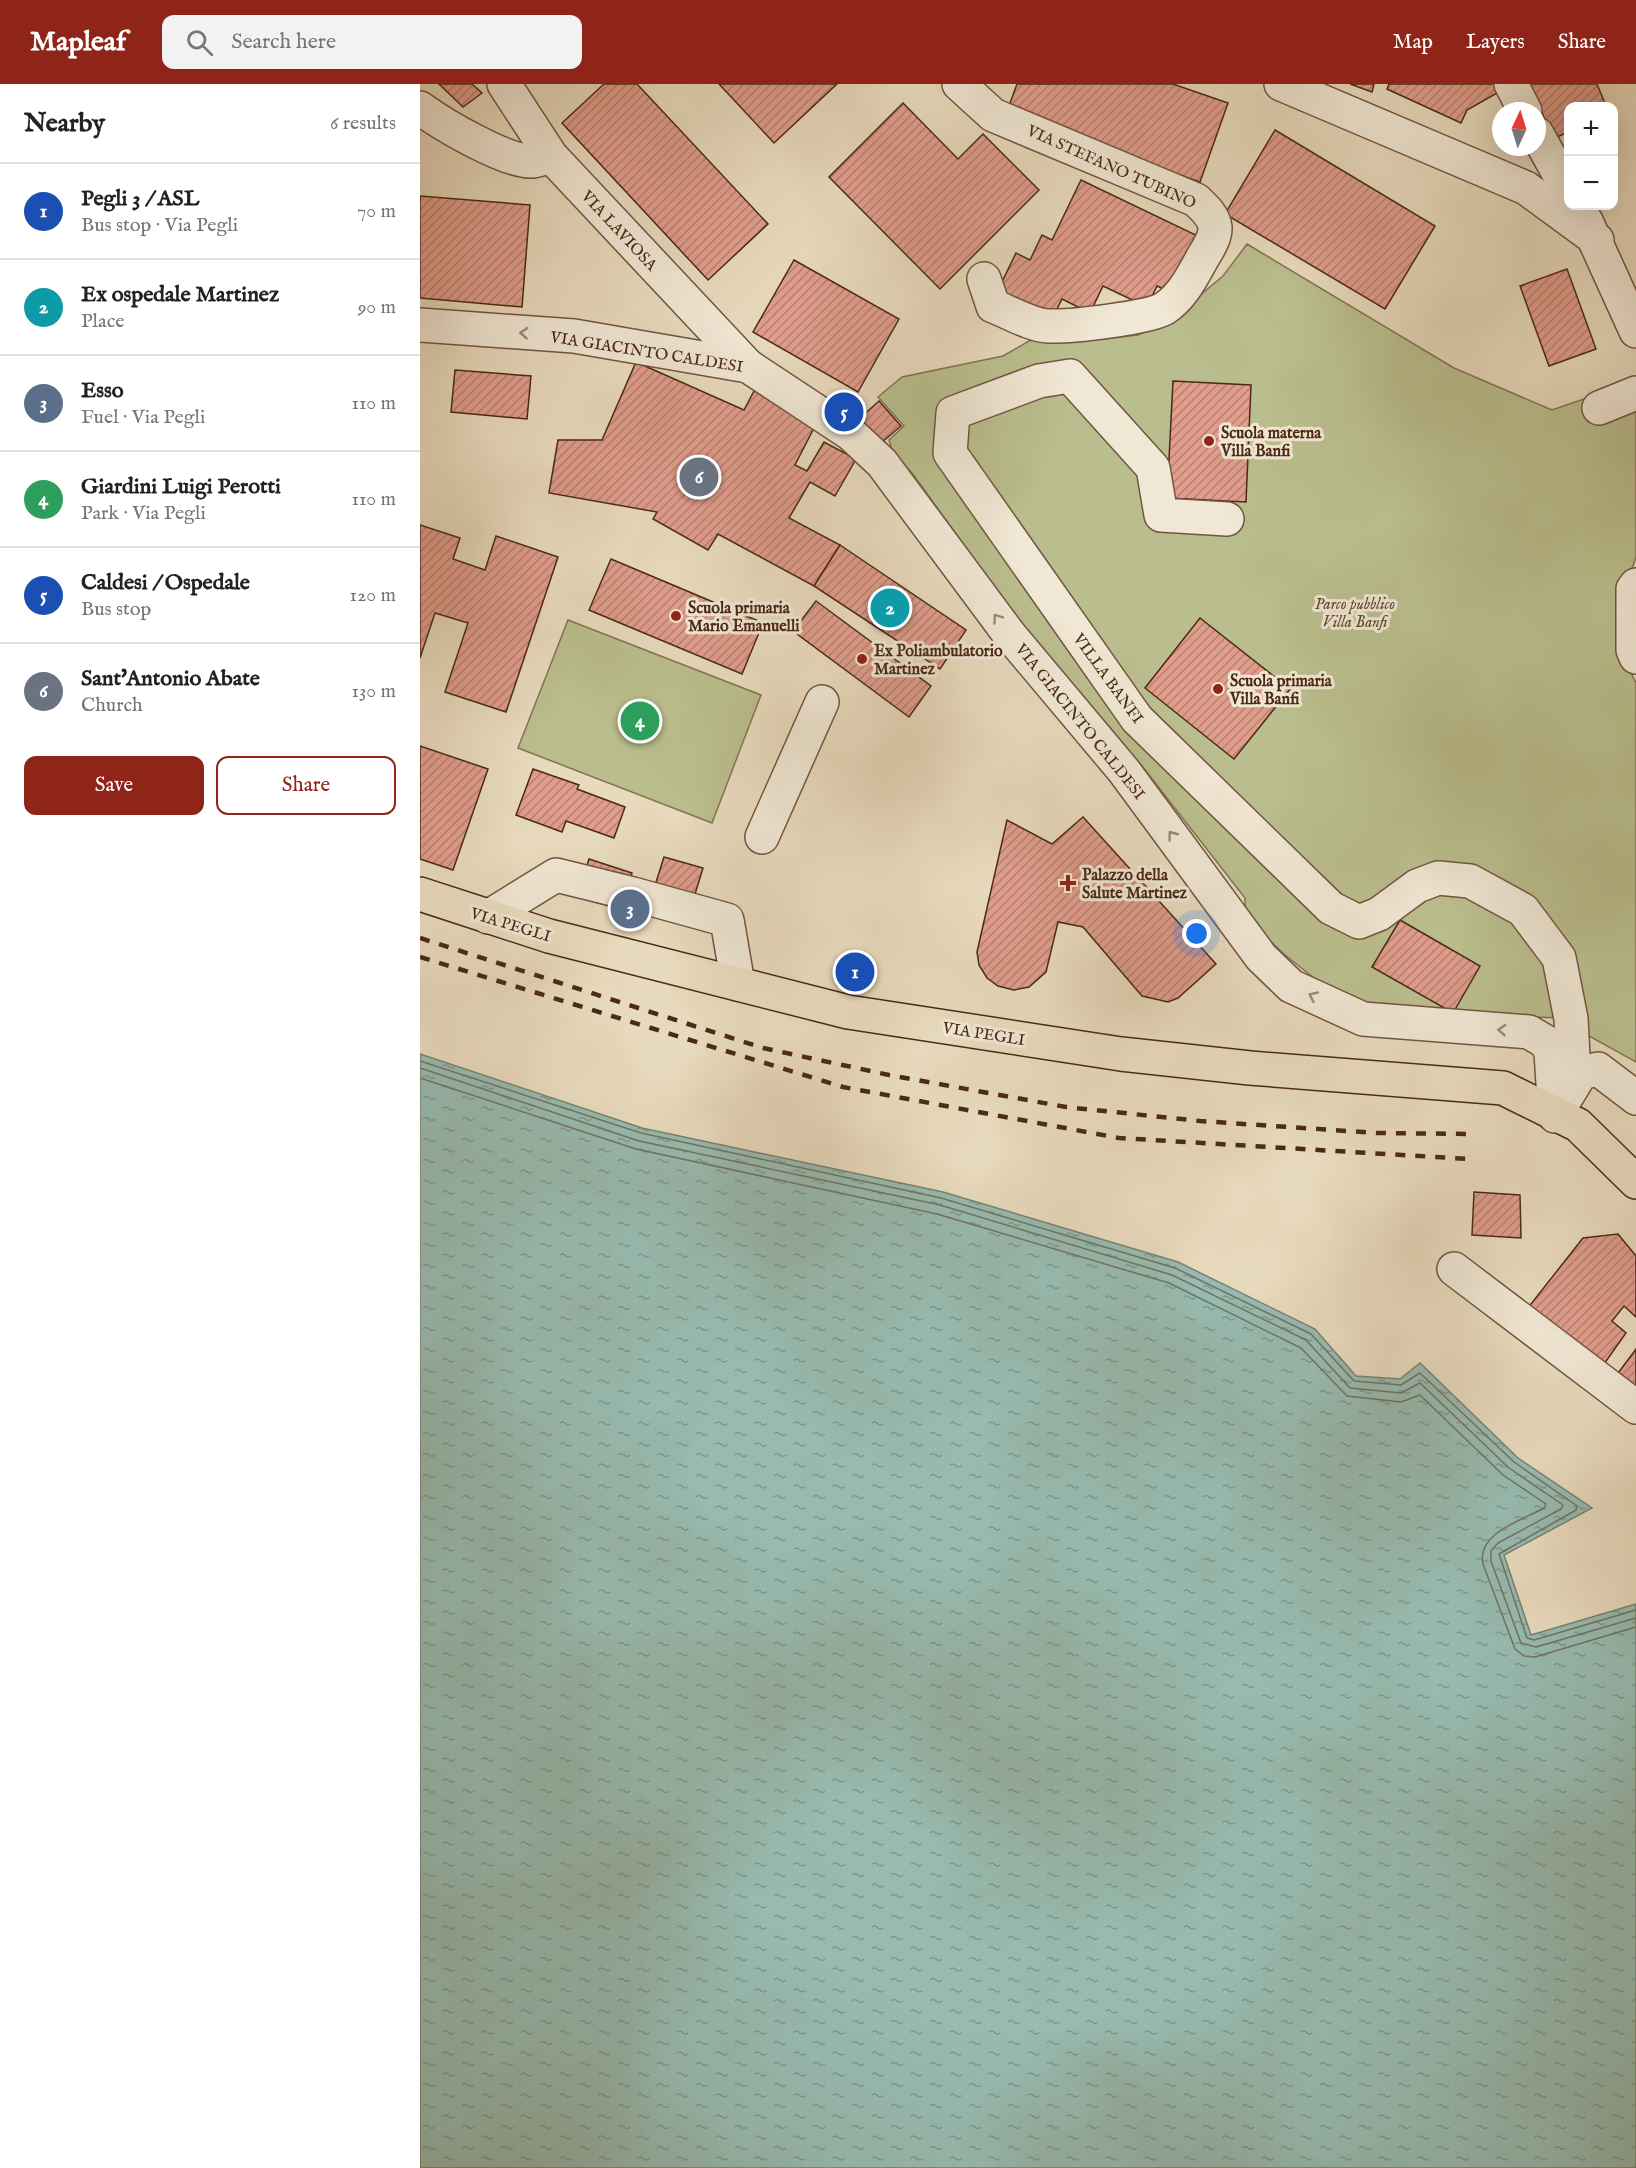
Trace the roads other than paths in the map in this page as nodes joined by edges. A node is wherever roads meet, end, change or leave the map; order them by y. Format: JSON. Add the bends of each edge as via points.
{"nodes":[{"id":1,"x":959,"y":84,"type":"edge"},
{"id":2,"x":1281,"y":84,"type":"edge"},
{"id":3,"x":1511,"y":84,"type":"edge"},
{"id":4,"x":515,"y":88,"type":"edge"},
{"id":5,"x":1520,"y":102,"type":"edge"},
{"id":6,"x":420,"y":108,"type":"edge"},
{"id":7,"x":1546,"y":150,"type":"edge"},
{"id":8,"x":551,"y":156,"type":"junction"},
{"id":9,"x":1564,"y":181,"type":"edge"},
{"id":10,"x":1579,"y":210,"type":"edge"},
{"id":11,"x":1597,"y":240,"type":"junction"},
{"id":12,"x":984,"y":279,"type":"dead end"},
{"id":13,"x":420,"y":325,"type":"edge"},
{"id":14,"x":1636,"y":331,"type":"edge"},
{"id":15,"x":748,"y":366,"type":"junction"},
{"id":16,"x":1636,"y":393,"type":"edge"},
{"id":17,"x":1599,"y":408,"type":"dead end"},
{"id":18,"x":1227,"y":519,"type":"dead end"},
{"id":19,"x":1636,"y":585,"type":"edge"},
{"id":20,"x":1636,"y":657,"type":"edge"},
{"id":21,"x":822,"y":702,"type":"dead end"},
{"id":22,"x":762,"y":837,"type":"dead end"},
{"id":23,"x":420,"y":894,"type":"edge"},
{"id":24,"x":488,"y":917,"type":"junction"},
{"id":25,"x":738,"y":984,"type":"junction"},
{"id":26,"x":1543,"y":1041,"type":"junction"},
{"id":27,"x":1579,"y":1066,"type":"junction"},
{"id":28,"x":1636,"y":1098,"type":"edge"},
{"id":29,"x":1555,"y":1116,"type":"junction"},
{"id":30,"x":1636,"y":1182,"type":"edge"},
{"id":31,"x":1454,"y":1269,"type":"dead end"},
{"id":32,"x":1636,"y":1407,"type":"edge"}],
"edges":[{"from":1,"to":12,"type":"street","name":"VIA STEFANO TUBINO","via":[[993,115],[1196,200],[1212,214],[1215,225],[1216,236],[1191,278],[1164,309],[1108,321],[1046,326],[993,306]]},
{"from":2,"to":11,"type":"street","via":[[1526,188]]},
{"from":3,"to":5,"type":"street"},
{"from":4,"to":8,"type":"street","name":"VIA LAVIOSA"},
{"from":6,"to":8,"type":"street","via":[[443,124],[508,156],[531,161]]},
{"from":7,"to":9,"type":"street"},
{"from":8,"to":15,"type":"street","name":"VIA LAVIOSA"},
{"from":10,"to":11,"type":"street"},
{"from":11,"to":14,"type":"street"},
{"from":15,"to":13,"type":"street","name":"VIA GIACINTO CALDESI","one_way":true,"via":[[574,336]]},
{"from":26,"to":15,"type":"street","name":"VIA GIACINTO CALDESI","one_way":true,"via":[[1529,1032],[1363,1019],[1291,986],[1261,957],[1124,771],[1009,634],[882,463],[851,434]]},
{"from":16,"to":17,"type":"street"},
{"from":18,"to":27,"type":"street","name":"VILLA BANFI","via":[[1161,514],[1153,468],[1070,376],[1039,381],[953,413],[950,453],[1137,719],[1331,908],[1359,922],[1379,914],[1417,886],[1438,878],[1470,881],[1523,910],[1559,958]]},
{"from":19,"to":20,"type":"street"},
{"from":21,"to":22,"type":"street"},
{"from":23,"to":24,"type":"main road","name":"VIA PEGLI"},
{"from":24,"to":25,"type":"main road","name":"VIA PEGLI"},
{"from":24,"to":25,"type":"street","via":[[556,875],[633,894],[728,920]]},
{"from":25,"to":29,"type":"main road","name":"VIA PEGLI","via":[[848,1012],[1121,1054],[1503,1088]]},
{"from":26,"to":27,"type":"street","name":"VIA GIACINTO CALDESI"},
{"from":26,"to":29,"type":"street","via":[[1551,1052]]},
{"from":27,"to":28,"type":"street"},
{"from":27,"to":29,"type":"street","via":[[1581,1073]]},
{"from":29,"to":30,"type":"main road","name":"VIA PEGLI","via":[[1578,1125]]},
{"from":31,"to":32,"type":"street"}]}
